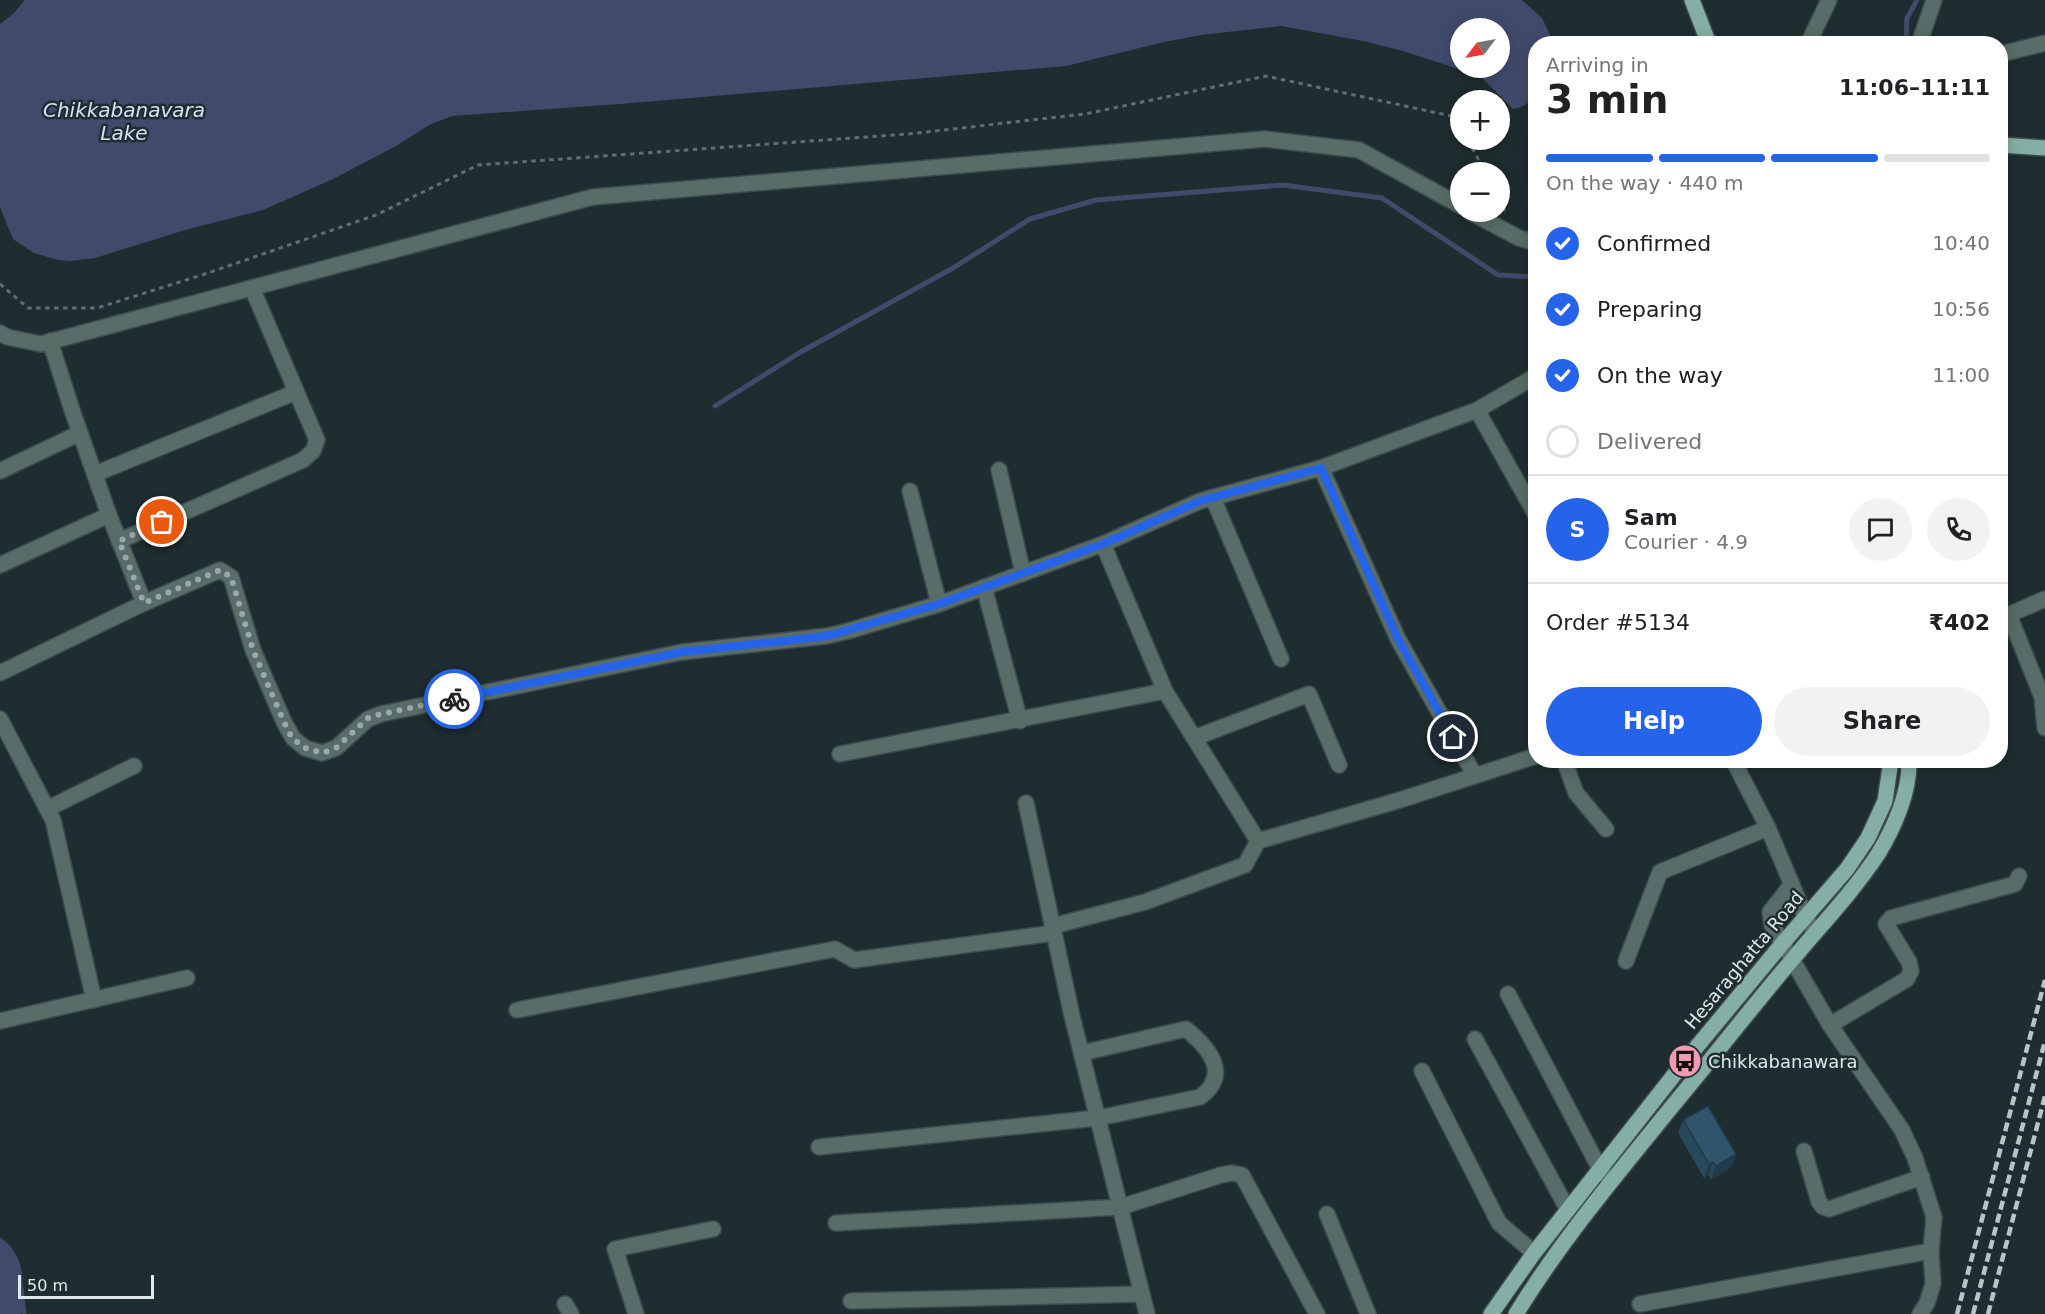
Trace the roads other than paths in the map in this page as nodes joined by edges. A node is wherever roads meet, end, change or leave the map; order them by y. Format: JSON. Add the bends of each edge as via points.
{"nodes":[{"id":1,"x":1692,"y":0,"type":"edge"},
{"id":2,"x":1828,"y":0,"type":"edge"},
{"id":3,"x":1934,"y":0,"type":"edge"},
{"id":4,"x":1821,"y":20,"type":"junction"},
{"id":5,"x":1706,"y":36,"type":"edge"},
{"id":6,"x":1812,"y":36,"type":"edge"},
{"id":7,"x":1820,"y":36,"type":"edge"},
{"id":8,"x":1922,"y":36,"type":"edge"},
{"id":9,"x":2045,"y":43,"type":"edge"},
{"id":10,"x":2008,"y":52,"type":"edge"},
{"id":11,"x":2008,"y":145,"type":"edge"},
{"id":12,"x":2045,"y":148,"type":"edge"},
{"id":13,"x":1450,"y":200,"type":"edge"},
{"id":14,"x":1489,"y":222,"type":"edge"},
{"id":15,"x":1528,"y":241,"type":"edge"},
{"id":16,"x":252,"y":288,"type":"junction"},
{"id":17,"x":0,"y":333,"type":"edge"},
{"id":18,"x":50,"y":341,"type":"junction"},
{"id":19,"x":1528,"y":381,"type":"edge"},
{"id":20,"x":296,"y":392,"type":"junction"},
{"id":21,"x":1477,"y":410,"type":"junction"},
{"id":22,"x":80,"y":433,"type":"junction"},
{"id":23,"x":1321,"y":468,"type":"junction"},
{"id":24,"x":999,"y":470,"type":"dead end"},
{"id":25,"x":0,"y":471,"type":"edge"},
{"id":26,"x":95,"y":474,"type":"junction"},
{"id":27,"x":910,"y":491,"type":"dead end"},
{"id":28,"x":1213,"y":498,"type":"junction"},
{"id":29,"x":1528,"y":501,"type":"edge"},
{"id":30,"x":109,"y":514,"type":"junction"},
{"id":31,"x":119,"y":541,"type":"junction"},
{"id":32,"x":1103,"y":544,"type":"junction"},
{"id":33,"x":0,"y":565,"type":"edge"},
{"id":34,"x":1023,"y":573,"type":"junction"},
{"id":35,"x":984,"y":587,"type":"junction"},
{"id":36,"x":2045,"y":599,"type":"edge"},
{"id":37,"x":144,"y":603,"type":"junction"},
{"id":38,"x":939,"y":604,"type":"junction"},
{"id":39,"x":2008,"y":615,"type":"edge"},
{"id":40,"x":2008,"y":623,"type":"edge"},
{"id":41,"x":1281,"y":659,"type":"dead end"},
{"id":42,"x":0,"y":673,"type":"edge"},
{"id":43,"x":1165,"y":691,"type":"junction"},
{"id":44,"x":0,"y":719,"type":"edge"},
{"id":45,"x":1020,"y":721,"type":"junction"},
{"id":46,"x":2045,"y":728,"type":"edge"},
{"id":47,"x":1194,"y":738,"type":"junction"},
{"id":48,"x":840,"y":754,"type":"dead end"},
{"id":49,"x":1528,"y":759,"type":"edge"},
{"id":50,"x":1339,"y":765,"type":"dead end"},
{"id":51,"x":134,"y":766,"type":"dead end"},
{"id":52,"x":1567,"y":768,"type":"edge"},
{"id":53,"x":1736,"y":768,"type":"edge"},
{"id":54,"x":1890,"y":768,"type":"edge"},
{"id":55,"x":1909,"y":768,"type":"edge"},
{"id":56,"x":1475,"y":776,"type":"junction"},
{"id":57,"x":1026,"y":803,"type":"dead end"},
{"id":58,"x":47,"y":808,"type":"junction"},
{"id":59,"x":1768,"y":828,"type":"junction"},
{"id":60,"x":1606,"y":829,"type":"dead end"},
{"id":61,"x":1258,"y":841,"type":"junction"},
{"id":62,"x":2019,"y":876,"type":"dead end"},
{"id":63,"x":1792,"y":884,"type":"junction"},
{"id":64,"x":1805,"y":916,"type":"junction"},
{"id":65,"x":1054,"y":930,"type":"junction"},
{"id":66,"x":1815,"y":933,"type":"junction"},
{"id":67,"x":1782,"y":944,"type":"junction"},
{"id":68,"x":1792,"y":960,"type":"junction"},
{"id":69,"x":1626,"y":961,"type":"dead end"},
{"id":70,"x":187,"y":978,"type":"dead end"},
{"id":71,"x":1508,"y":994,"type":"dead end"},
{"id":72,"x":94,"y":999,"type":"junction"},
{"id":73,"x":517,"y":1010,"type":"dead end"},
{"id":74,"x":0,"y":1021,"type":"edge"},
{"id":75,"x":1830,"y":1025,"type":"junction"},
{"id":76,"x":1475,"y":1039,"type":"dead end"},
{"id":77,"x":1082,"y":1053,"type":"junction"},
{"id":78,"x":1422,"y":1071,"type":"dead end"},
{"id":79,"x":1098,"y":1118,"type":"junction"},
{"id":80,"x":819,"y":1147,"type":"dead end"},
{"id":81,"x":1804,"y":1151,"type":"dead end"},
{"id":82,"x":1606,"y":1176,"type":"junction"},
{"id":83,"x":1922,"y":1177,"type":"junction"},
{"id":84,"x":1120,"y":1207,"type":"junction"},
{"id":85,"x":1568,"y":1210,"type":"junction"},
{"id":86,"x":1327,"y":1214,"type":"dead end"},
{"id":87,"x":836,"y":1223,"type":"dead end"},
{"id":88,"x":713,"y":1229,"type":"dead end"},
{"id":89,"x":1931,"y":1251,"type":"junction"},
{"id":90,"x":1534,"y":1253,"type":"junction"},
{"id":91,"x":1142,"y":1294,"type":"junction"},
{"id":92,"x":851,"y":1301,"type":"dead end"},
{"id":93,"x":1640,"y":1304,"type":"dead end"},
{"id":94,"x":636,"y":1314,"type":"edge"},
{"id":95,"x":1147,"y":1314,"type":"edge"},
{"id":96,"x":1317,"y":1314,"type":"edge"},
{"id":97,"x":1368,"y":1314,"type":"edge"},
{"id":98,"x":1491,"y":1314,"type":"edge"},
{"id":99,"x":1516,"y":1314,"type":"edge"},
{"id":100,"x":1920,"y":1314,"type":"edge"}],
"edges":[{"from":1,"to":5,"type":"main road"},
{"from":2,"to":4,"type":"street"},
{"from":3,"to":8,"type":"street"},
{"from":4,"to":6,"type":"street"},
{"from":4,"to":7,"type":"street"},
{"from":9,"to":10,"type":"street"},
{"from":11,"to":12,"type":"main road"},
{"from":13,"to":16,"type":"street","via":[[1359,150],[1265,139],[593,197]]},
{"from":14,"to":15,"type":"street"},
{"from":16,"to":18,"type":"street"},
{"from":16,"to":20,"type":"street"},
{"from":17,"to":18,"type":"street","via":[[7,338],[41,344]]},
{"from":18,"to":22,"type":"street"},
{"from":19,"to":21,"type":"street"},
{"from":20,"to":26,"type":"street"},
{"from":20,"to":31,"type":"street","via":[[316,440],[313,451],[303,460]]},
{"from":21,"to":23,"type":"street"},
{"from":21,"to":29,"type":"street"},
{"from":22,"to":25,"type":"street"},
{"from":22,"to":26,"type":"street"},
{"from":23,"to":28,"type":"street"},
{"from":23,"to":56,"type":"street","via":[[1398,639]]},
{"from":24,"to":34,"type":"street"},
{"from":26,"to":30,"type":"street"},
{"from":27,"to":38,"type":"street"},
{"from":28,"to":32,"type":"street"},
{"from":28,"to":41,"type":"street"},
{"from":30,"to":31,"type":"street"},
{"from":30,"to":33,"type":"street"},
{"from":31,"to":37,"type":"street"},
{"from":32,"to":34,"type":"street"},
{"from":32,"to":43,"type":"street"},
{"from":34,"to":35,"type":"street"},
{"from":35,"to":38,"type":"street"},
{"from":35,"to":45,"type":"street"},
{"from":36,"to":39,"type":"street"},
{"from":37,"to":38,"type":"street","via":[[220,570],[231,577],[253,650],[292,738],[305,748],[322,753],[336,748],[368,718],[381,714],[682,652],[827,636]]},
{"from":37,"to":42,"type":"street"},
{"from":40,"to":46,"type":"street","via":[[2042,697]]},
{"from":43,"to":45,"type":"street"},
{"from":43,"to":47,"type":"street"},
{"from":44,"to":58,"type":"street"},
{"from":45,"to":48,"type":"street"},
{"from":47,"to":50,"type":"street","via":[[1309,694]]},
{"from":47,"to":61,"type":"street"},
{"from":49,"to":56,"type":"street"},
{"from":51,"to":58,"type":"street"},
{"from":52,"to":60,"type":"street","via":[[1576,793]]},
{"from":53,"to":59,"type":"street"},
{"from":54,"to":64,"type":"main road","name":"Hesaraghatta Road","via":[[1885,801],[1868,838],[1847,869]]},
{"from":55,"to":66,"type":"main road","via":[[1894,823],[1877,854]]},
{"from":56,"to":61,"type":"street"},
{"from":57,"to":65,"type":"street"},
{"from":58,"to":72,"type":"street"},
{"from":59,"to":63,"type":"street"},
{"from":59,"to":69,"type":"street","via":[[1660,872]]},
{"from":61,"to":65,"type":"street","via":[[1245,865]]},
{"from":62,"to":75,"type":"street","via":[[2015,884],[1892,918],[1886,924],[1909,962],[1911,971],[1907,979]]},
{"from":63,"to":64,"type":"street"},
{"from":63,"to":67,"type":"street","via":[[1770,912]]},
{"from":64,"to":66,"type":"street"},
{"from":64,"to":67,"type":"main road","name":"Hesaraghatta Road"},
{"from":65,"to":73,"type":"street","via":[[854,960],[835,949]]},
{"from":65,"to":77,"type":"street"},
{"from":66,"to":68,"type":"main road"},
{"from":67,"to":68,"type":"street"},
{"from":67,"to":82,"type":"main road","name":"Hesaraghatta Road","via":[[1685,1061]]},
{"from":68,"to":75,"type":"street"},
{"from":68,"to":82,"type":"main road"},
{"from":70,"to":72,"type":"street"},
{"from":71,"to":82,"type":"street"},
{"from":72,"to":74,"type":"street"},
{"from":75,"to":83,"type":"street","via":[[1902,1130]]},
{"from":76,"to":85,"type":"street"},
{"from":77,"to":79,"type":"street"},
{"from":77,"to":79,"type":"street","via":[[1186,1029],[1202,1042],[1215,1062],[1214,1080],[1200,1097]]},
{"from":78,"to":90,"type":"street","via":[[1499,1223]]},
{"from":79,"to":80,"type":"street"},
{"from":79,"to":84,"type":"street"},
{"from":81,"to":83,"type":"street","via":[[1819,1202],[1829,1209]]},
{"from":82,"to":85,"type":"main road","name":"Hesaraghatta Road"},
{"from":82,"to":99,"type":"main road"},
{"from":83,"to":89,"type":"street","via":[[1934,1217]]},
{"from":84,"to":87,"type":"street"},
{"from":84,"to":91,"type":"street"},
{"from":84,"to":96,"type":"street","via":[[1221,1175],[1242,1175]]},
{"from":85,"to":90,"type":"main road","name":"Hesaraghatta Road"},
{"from":86,"to":97,"type":"street"},
{"from":88,"to":94,"type":"street","via":[[615,1249]]},
{"from":89,"to":93,"type":"street"},
{"from":89,"to":100,"type":"street","via":[[1933,1284]]},
{"from":90,"to":98,"type":"main road","name":"Hesaraghatta Road"},
{"from":91,"to":92,"type":"street"},
{"from":91,"to":95,"type":"street"}]}
